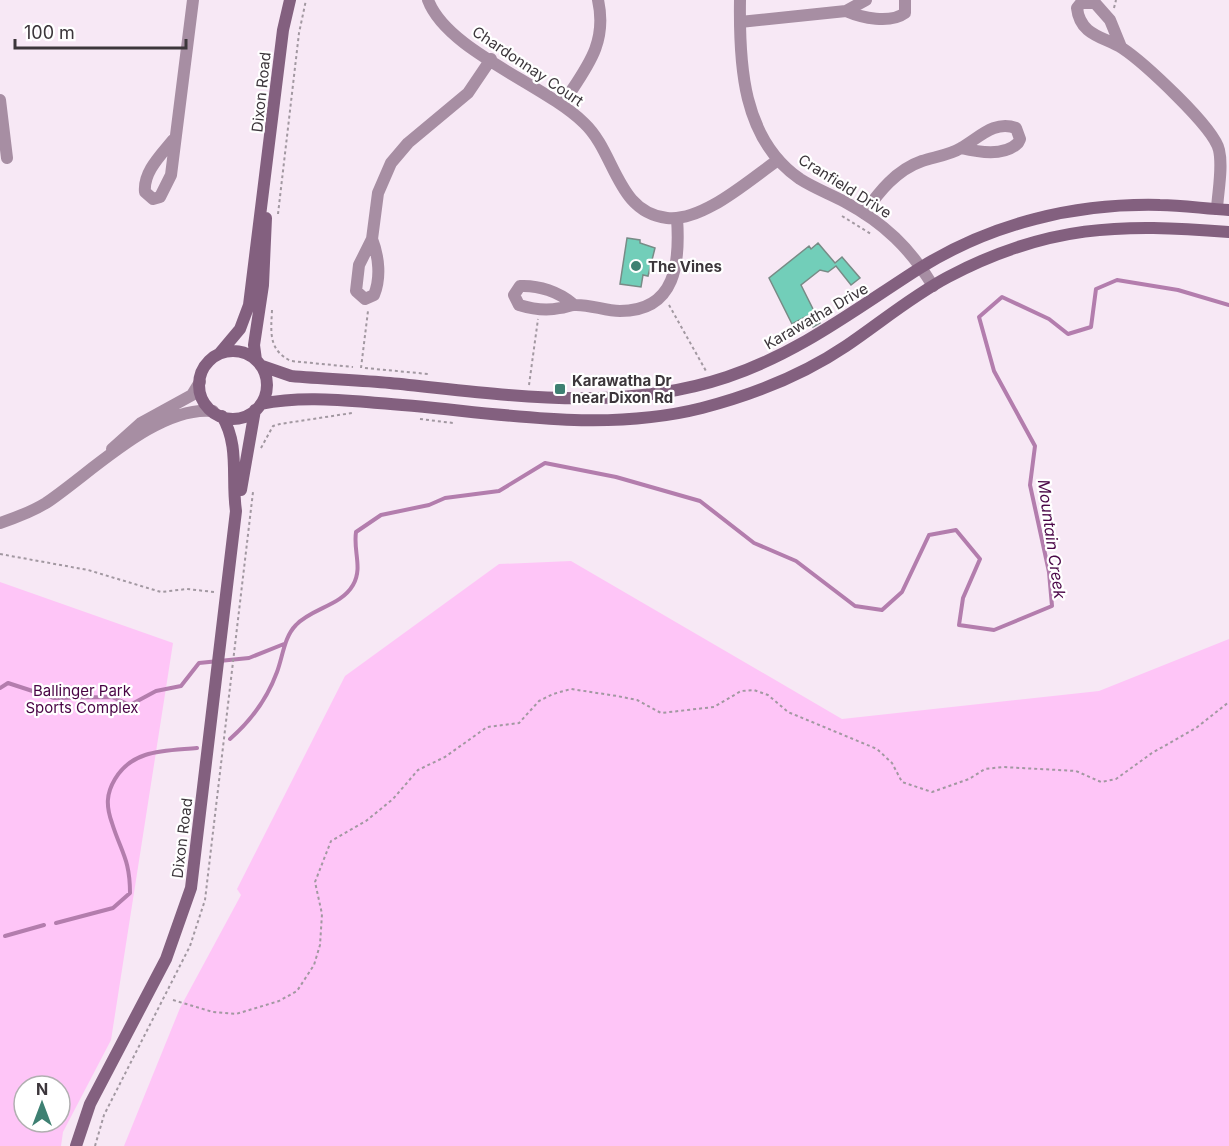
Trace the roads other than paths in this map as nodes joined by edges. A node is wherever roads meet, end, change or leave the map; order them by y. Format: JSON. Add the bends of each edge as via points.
{"nodes":[{"id":1,"x":193,"y":0,"type":"edge"},
{"id":2,"x":290,"y":0,"type":"edge"},
{"id":3,"x":428,"y":0,"type":"edge"},
{"id":4,"x":598,"y":0,"type":"edge"},
{"id":5,"x":740,"y":0,"type":"edge"},
{"id":6,"x":866,"y":0,"type":"edge"},
{"id":7,"x":905,"y":0,"type":"edge"},
{"id":8,"x":846,"y":11,"type":"junction"},
{"id":9,"x":740,"y":22,"type":"junction"},
{"id":10,"x":1121,"y":47,"type":"dead end"},
{"id":11,"x":491,"y":59,"type":"junction"},
{"id":12,"x":0,"y":100,"type":"edge"},
{"id":13,"x":561,"y":105,"type":"junction"},
{"id":14,"x":1229,"y":136,"type":"edge"},
{"id":15,"x":173,"y":140,"type":"dead end"},
{"id":16,"x":1216,"y":142,"type":"junction"},
{"id":17,"x":961,"y":148,"type":"dead end"},
{"id":18,"x":7,"y":158,"type":"dead end"},
{"id":19,"x":778,"y":160,"type":"junction"},
{"id":20,"x":265,"y":187,"type":"junction"},
{"id":21,"x":1223,"y":210,"type":"edge"},
{"id":22,"x":864,"y":213,"type":"junction"},
{"id":23,"x":677,"y":218,"type":"junction"},
{"id":24,"x":1229,"y":232,"type":"edge"},
{"id":25,"x":372,"y":239,"type":"junction"},
{"id":26,"x":922,"y":267,"type":"junction"},
{"id":27,"x":933,"y":286,"type":"junction"},
{"id":28,"x":573,"y":304,"type":"dead end"},
{"id":29,"x":219,"y":354,"type":"junction"},
{"id":30,"x":259,"y":363,"type":"junction"},
{"id":31,"x":200,"y":382,"type":"junction"},
{"id":32,"x":258,"y":407,"type":"junction"},
{"id":33,"x":217,"y":413,"type":"junction"},
{"id":34,"x":107,"y":455,"type":"junction"},
{"id":35,"x":236,"y":511,"type":"junction"},
{"id":36,"x":0,"y":523,"type":"edge"},
{"id":37,"x":76,"y":1146,"type":"edge"}],
"edges":[{"from":1,"to":15,"type":"street"},
{"from":2,"to":20,"type":"main road","name":"Dixon Road"},
{"from":3,"to":11,"type":"street","name":"Chardonnay Court","via":[[445,28]]},
{"from":4,"to":13,"type":"street","via":[[602,23],[598,46]]},
{"from":5,"to":9,"type":"street","name":"Cranfield Drive"},
{"from":6,"to":8,"type":"street"},
{"from":7,"to":8,"type":"street","via":[[905,13],[897,17],[872,18]]},
{"from":8,"to":9,"type":"street"},
{"from":9,"to":19,"type":"street","name":"Cranfield Drive","via":[[749,108],[759,135]]},
{"from":10,"to":16,"type":"street","via":[[1203,121]]},
{"from":11,"to":13,"type":"street","name":"Chardonnay Court"},
{"from":11,"to":25,"type":"street","via":[[468,93],[408,142],[391,163],[378,193]]},
{"from":12,"to":18,"type":"street"},
{"from":13,"to":23,"type":"street","name":"Chardonnay Court","via":[[585,123],[602,143],[632,201],[655,216]]},
{"from":14,"to":16,"type":"street"},
{"from":16,"to":21,"type":"street","via":[[1220,151]]},
{"from":17,"to":22,"type":"street","via":[[901,172],[885,185]]},
{"from":19,"to":22,"type":"street","name":"Cranfield Drive","via":[[801,180]]},
{"from":19,"to":23,"type":"street","name":"Chardonnay Court","via":[[705,210]]},
{"from":20,"to":29,"type":"main road","name":"Dixon Road","via":[[248,311],[240,329]]},
{"from":20,"to":30,"type":"main road","name":"Dixon Road","via":[[263,285],[254,345]]},
{"from":21,"to":26,"type":"main road","name":"Karawatha Drive","via":[[1136,205],[1076,209],[990,234]]},
{"from":22,"to":26,"type":"street","name":"Cranfield Drive","via":[[902,242]]},
{"from":23,"to":28,"type":"street","via":[[678,259],[671,282],[660,295],[629,311]]},
{"from":24,"to":27,"type":"main road","via":[[1139,226],[1072,233],[989,256]]},
{"from":25,"to":25,"type":"street","via":[[379,266],[374,295],[365,299],[357,295],[356,287],[359,265]]},
{"from":26,"to":27,"type":"street","name":"Cranfield Drive"},
{"from":26,"to":30,"type":"main road","name":"Karawatha Drive","via":[[840,322],[763,364],[689,388],[648,395],[567,400],[514,397],[291,376]]},
{"from":27,"to":32,"type":"main road","via":[[843,348],[797,373],[735,398],[672,414],[594,420],[292,399]]},
{"from":29,"to":30,"type":"main road","via":[[240,352]]},
{"from":29,"to":31,"type":"main road","via":[[204,368]]},
{"from":30,"to":32,"type":"main road","via":[[267,388]]},
{"from":31,"to":33,"type":"main road","via":[[203,399]]},
{"from":31,"to":34,"type":"street","via":[[192,395],[141,423]]},
{"from":32,"to":33,"type":"main road","via":[[238,418]]},
{"from":32,"to":35,"type":"main road","name":"Dixon Road"},
{"from":33,"to":34,"type":"street","via":[[198,410],[178,415]]},
{"from":33,"to":35,"type":"main road","name":"Dixon Road","via":[[228,427],[236,457]]},
{"from":34,"to":36,"type":"street","via":[[45,504]]},
{"from":35,"to":37,"type":"main road","name":"Dixon Road","via":[[195,861],[184,912],[166,958],[90,1104]]}]}
